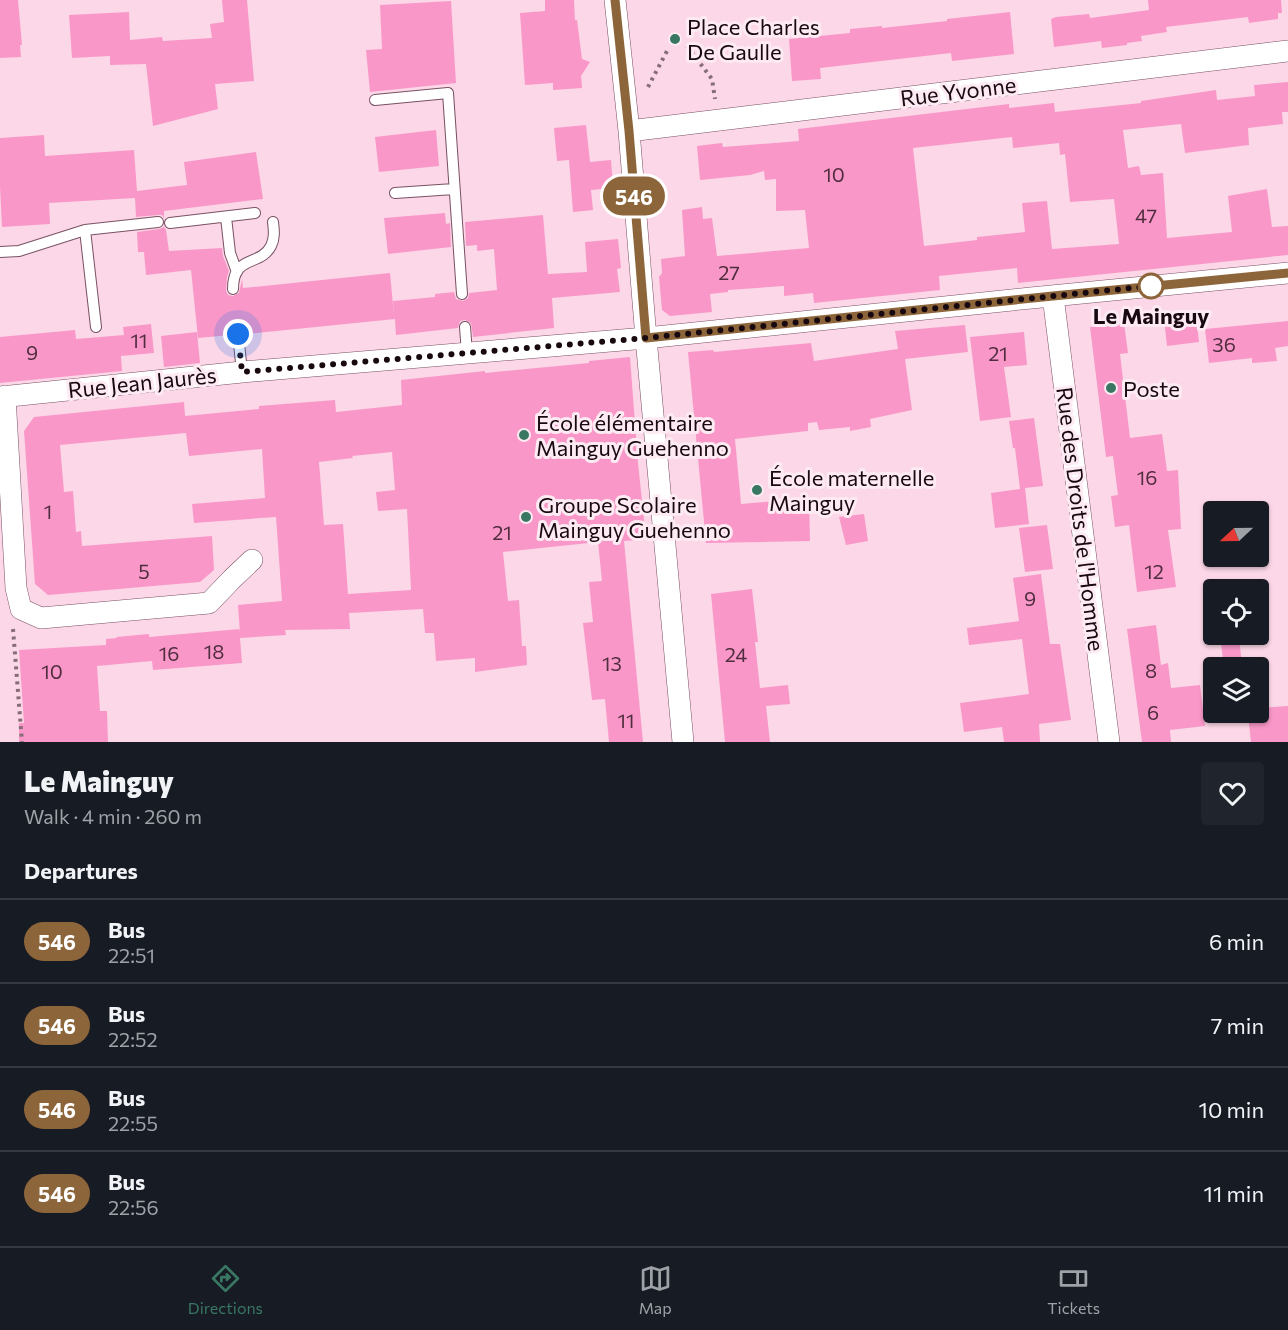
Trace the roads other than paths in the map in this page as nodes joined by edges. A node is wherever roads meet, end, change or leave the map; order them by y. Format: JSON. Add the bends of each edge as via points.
{"nodes":[{"id":1,"x":615,"y":0,"type":"edge"},
{"id":2,"x":1288,"y":51,"type":"edge"},
{"id":3,"x":375,"y":100,"type":"dead end"},
{"id":4,"x":637,"y":130,"type":"junction"},
{"id":5,"x":454,"y":189,"type":"junction"},
{"id":6,"x":395,"y":193,"type":"dead end"},
{"id":7,"x":255,"y":213,"type":"dead end"},
{"id":8,"x":226,"y":217,"type":"junction"},
{"id":9,"x":158,"y":222,"type":"dead end"},
{"id":10,"x":273,"y":222,"type":"dead end"},
{"id":11,"x":170,"y":223,"type":"dead end"},
{"id":12,"x":85,"y":230,"type":"junction"},
{"id":13,"x":0,"y":252,"type":"edge"},
{"id":14,"x":237,"y":272,"type":"junction"},
{"id":15,"x":1288,"y":273,"type":"edge"},
{"id":16,"x":233,"y":289,"type":"dead end"},
{"id":17,"x":462,"y":294,"type":"dead end"},
{"id":18,"x":1053,"y":296,"type":"junction"},
{"id":19,"x":96,"y":327,"type":"dead end"},
{"id":20,"x":465,"y":327,"type":"dead end"},
{"id":21,"x":238,"y":334,"type":"dead end"},
{"id":22,"x":646,"y":338,"type":"junction"},
{"id":23,"x":467,"y":354,"type":"junction"},
{"id":24,"x":242,"y":372,"type":"junction"},
{"id":25,"x":3,"y":397,"type":"edge"},
{"id":26,"x":252,"y":560,"type":"dead end"},
{"id":27,"x":683,"y":742,"type":"edge"},
{"id":28,"x":1109,"y":742,"type":"edge"}],
"edges":[{"from":1,"to":4,"type":"street"},
{"from":2,"to":4,"type":"street","name":"Rue Yvonne"},
{"from":3,"to":5,"type":"lane","via":[[448,93]]},
{"from":4,"to":22,"type":"street"},
{"from":5,"to":6,"type":"lane"},
{"from":5,"to":17,"type":"lane"},
{"from":7,"to":8,"type":"lane"},
{"from":8,"to":11,"type":"lane"},
{"from":8,"to":14,"type":"lane"},
{"from":9,"to":12,"type":"lane"},
{"from":10,"to":14,"type":"lane","via":[[271,247],[240,266]]},
{"from":12,"to":13,"type":"lane","via":[[19,251]]},
{"from":12,"to":19,"type":"lane"},
{"from":14,"to":16,"type":"lane"},
{"from":15,"to":18,"type":"street","name":"Rue Jean Jaurès"},
{"from":18,"to":22,"type":"street","name":"Rue Jean Jaurès"},
{"from":18,"to":28,"type":"street","name":"Rue des Droits de l'Homme"},
{"from":20,"to":23,"type":"lane"},
{"from":21,"to":24,"type":"lane"},
{"from":22,"to":23,"type":"street","name":"Rue Jean Jaurès"},
{"from":22,"to":27,"type":"street"},
{"from":23,"to":24,"type":"street","name":"Rue Jean Jaurès"},
{"from":24,"to":25,"type":"street","name":"Rue Jean Jaurès"},
{"from":25,"to":26,"type":"street","via":[[16,588],[21,609],[41,618],[209,603]]}]}
